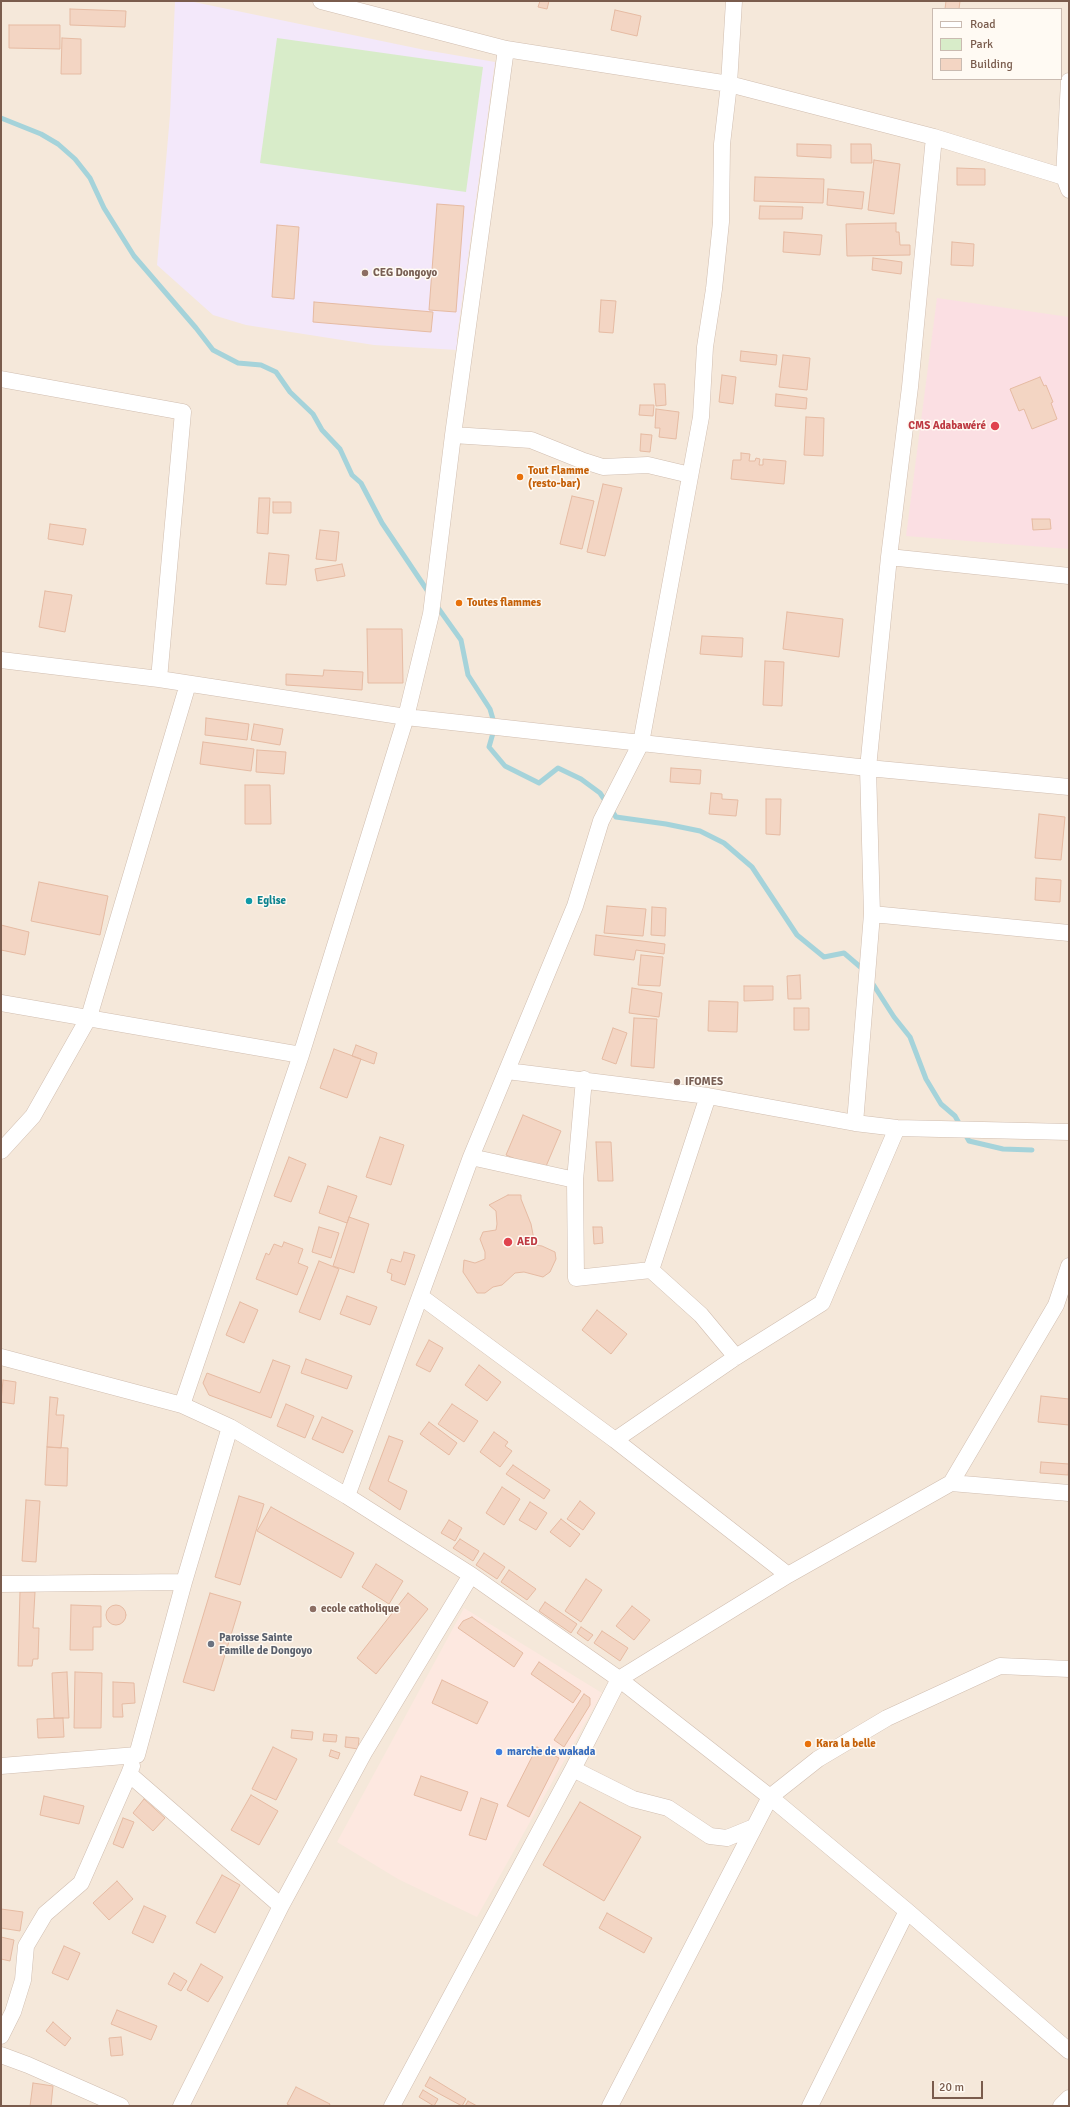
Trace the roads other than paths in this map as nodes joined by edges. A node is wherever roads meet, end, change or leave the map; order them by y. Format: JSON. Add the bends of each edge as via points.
{"nodes":[{"id":1,"x":321,"y":1,"type":"edge"},
{"id":2,"x":734,"y":1,"type":"edge"},
{"id":3,"x":506,"y":49,"type":"junction"},
{"id":4,"x":1069,"y":81,"type":"edge"},
{"id":5,"x":729,"y":84,"type":"junction"},
{"id":6,"x":934,"y":137,"type":"junction"},
{"id":7,"x":1066,"y":184,"type":"edge"},
{"id":8,"x":1,"y":379,"type":"edge"},
{"id":9,"x":453,"y":435,"type":"junction"},
{"id":10,"x":690,"y":475,"type":"junction"},
{"id":11,"x":889,"y":557,"type":"junction"},
{"id":12,"x":1069,"y":576,"type":"edge"},
{"id":13,"x":1,"y":660,"type":"edge"},
{"id":14,"x":159,"y":679,"type":"junction"},
{"id":15,"x":188,"y":684,"type":"junction"},
{"id":16,"x":406,"y":717,"type":"junction"},
{"id":17,"x":641,"y":743,"type":"junction"},
{"id":18,"x":868,"y":768,"type":"junction"},
{"id":19,"x":1069,"y":788,"type":"edge"},
{"id":20,"x":872,"y":914,"type":"junction"},
{"id":21,"x":1069,"y":933,"type":"edge"},
{"id":22,"x":1,"y":1002,"type":"edge"},
{"id":23,"x":90,"y":1017,"type":"junction"},
{"id":24,"x":301,"y":1055,"type":"junction"},
{"id":25,"x":507,"y":1071,"type":"junction"},
{"id":26,"x":584,"y":1079,"type":"junction"},
{"id":27,"x":708,"y":1096,"type":"junction"},
{"id":28,"x":855,"y":1123,"type":"junction"},
{"id":29,"x":897,"y":1128,"type":"junction"},
{"id":30,"x":1069,"y":1132,"type":"edge"},
{"id":31,"x":1,"y":1151,"type":"edge"},
{"id":32,"x":471,"y":1157,"type":"junction"},
{"id":33,"x":575,"y":1180,"type":"junction"},
{"id":34,"x":1069,"y":1266,"type":"edge"},
{"id":35,"x":651,"y":1270,"type":"junction"},
{"id":36,"x":420,"y":1296,"type":"junction"},
{"id":37,"x":1062,"y":1305,"type":"edge"},
{"id":38,"x":1,"y":1357,"type":"edge"},
{"id":39,"x":736,"y":1357,"type":"junction"},
{"id":40,"x":182,"y":1405,"type":"junction"},
{"id":41,"x":230,"y":1427,"type":"junction"},
{"id":42,"x":615,"y":1440,"type":"junction"},
{"id":43,"x":951,"y":1484,"type":"junction"},
{"id":44,"x":1069,"y":1493,"type":"edge"},
{"id":45,"x":347,"y":1496,"type":"junction"},
{"id":46,"x":470,"y":1575,"type":"junction"},
{"id":47,"x":788,"y":1575,"type":"junction"},
{"id":48,"x":184,"y":1582,"type":"junction"},
{"id":49,"x":1,"y":1584,"type":"edge"},
{"id":50,"x":1069,"y":1669,"type":"edge"},
{"id":51,"x":619,"y":1679,"type":"junction"},
{"id":52,"x":137,"y":1755,"type":"junction"},
{"id":53,"x":1,"y":1766,"type":"edge"},
{"id":54,"x":573,"y":1768,"type":"junction"},
{"id":55,"x":129,"y":1774,"type":"junction"},
{"id":56,"x":770,"y":1797,"type":"junction"},
{"id":57,"x":754,"y":1827,"type":"junction"},
{"id":58,"x":281,"y":1906,"type":"junction"},
{"id":59,"x":907,"y":1911,"type":"junction"},
{"id":60,"x":1,"y":2036,"type":"edge"},
{"id":61,"x":1069,"y":2052,"type":"edge"},
{"id":62,"x":1,"y":2055,"type":"edge"},
{"id":63,"x":1069,"y":2098,"type":"edge"},
{"id":64,"x":121,"y":2106,"type":"edge"},
{"id":65,"x":181,"y":2106,"type":"edge"},
{"id":66,"x":392,"y":2106,"type":"edge"},
{"id":67,"x":610,"y":2106,"type":"edge"},
{"id":68,"x":810,"y":2106,"type":"edge"},
{"id":69,"x":1062,"y":2106,"type":"edge"}],
"edges":[{"from":1,"to":3,"type":"street"},
{"from":2,"to":5,"type":"street"},
{"from":3,"to":5,"type":"street"},
{"from":3,"to":9,"type":"street"},
{"from":4,"to":7,"type":"street"},
{"from":5,"to":6,"type":"street"},
{"from":5,"to":10,"type":"street","via":[[722,144],[721,222],[705,347],[701,417]]},
{"from":6,"to":7,"type":"street"},
{"from":6,"to":11,"type":"street","via":[[910,387]]},
{"from":8,"to":14,"type":"street","via":[[183,412]]},
{"from":9,"to":10,"type":"street","via":[[531,440],[603,467],[648,465]]},
{"from":9,"to":16,"type":"street","via":[[435,591]]},
{"from":10,"to":17,"type":"street"},
{"from":11,"to":12,"type":"street"},
{"from":11,"to":18,"type":"street"},
{"from":13,"to":14,"type":"street"},
{"from":14,"to":15,"type":"street"},
{"from":15,"to":16,"type":"street"},
{"from":15,"to":23,"type":"street"},
{"from":16,"to":17,"type":"street"},
{"from":16,"to":24,"type":"street"},
{"from":17,"to":18,"type":"street"},
{"from":17,"to":25,"type":"street","via":[[601,821],[575,906]]},
{"from":18,"to":19,"type":"street"},
{"from":18,"to":20,"type":"street"},
{"from":20,"to":21,"type":"street"},
{"from":20,"to":28,"type":"street"},
{"from":22,"to":23,"type":"street"},
{"from":23,"to":24,"type":"street"},
{"from":23,"to":31,"type":"street","via":[[33,1116]]},
{"from":24,"to":40,"type":"street"},
{"from":25,"to":26,"type":"street"},
{"from":25,"to":32,"type":"street"},
{"from":26,"to":27,"type":"street"},
{"from":26,"to":33,"type":"street"},
{"from":27,"to":28,"type":"street"},
{"from":27,"to":35,"type":"street"},
{"from":28,"to":29,"type":"street"},
{"from":29,"to":30,"type":"street"},
{"from":29,"to":39,"type":"street","via":[[822,1303]]},
{"from":32,"to":33,"type":"street"},
{"from":32,"to":36,"type":"street"},
{"from":33,"to":35,"type":"street","via":[[576,1278]]},
{"from":34,"to":37,"type":"street"},
{"from":35,"to":39,"type":"street","via":[[701,1315]]},
{"from":36,"to":42,"type":"street"},
{"from":36,"to":45,"type":"street"},
{"from":37,"to":43,"type":"street"},
{"from":38,"to":40,"type":"street"},
{"from":39,"to":42,"type":"street"},
{"from":40,"to":41,"type":"street"},
{"from":41,"to":45,"type":"street"},
{"from":41,"to":48,"type":"street"},
{"from":42,"to":47,"type":"street"},
{"from":43,"to":44,"type":"street"},
{"from":43,"to":47,"type":"street"},
{"from":45,"to":46,"type":"street"},
{"from":46,"to":51,"type":"street"},
{"from":46,"to":58,"type":"street","via":[[365,1751]]},
{"from":47,"to":51,"type":"street"},
{"from":48,"to":49,"type":"street"},
{"from":48,"to":52,"type":"street"},
{"from":50,"to":56,"type":"street","via":[[1000,1666],[887,1718],[818,1759]]},
{"from":51,"to":54,"type":"street"},
{"from":51,"to":56,"type":"street"},
{"from":52,"to":53,"type":"street"},
{"from":52,"to":55,"type":"street"},
{"from":54,"to":57,"type":"street","via":[[633,1799],[668,1808],[710,1836],[727,1838]]},
{"from":54,"to":66,"type":"street"},
{"from":55,"to":58,"type":"street"},
{"from":55,"to":60,"type":"street","via":[[81,1883],[45,1914],[26,1946],[23,1980],[13,2012]]},
{"from":56,"to":57,"type":"street"},
{"from":56,"to":59,"type":"street"},
{"from":57,"to":67,"type":"street"},
{"from":58,"to":65,"type":"street"},
{"from":59,"to":61,"type":"street"},
{"from":59,"to":68,"type":"street"},
{"from":62,"to":64,"type":"street","via":[[28,2064]]},
{"from":63,"to":69,"type":"street"}]}
